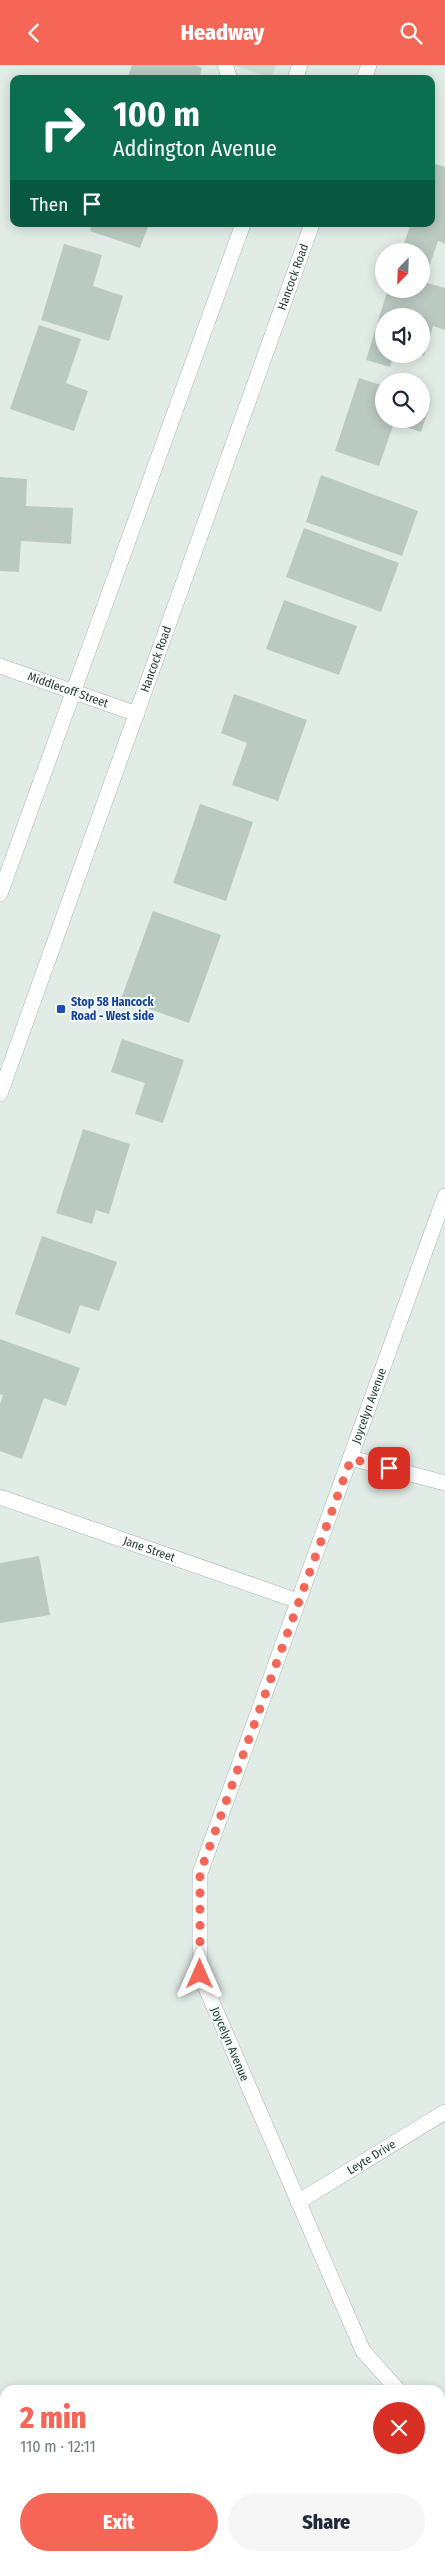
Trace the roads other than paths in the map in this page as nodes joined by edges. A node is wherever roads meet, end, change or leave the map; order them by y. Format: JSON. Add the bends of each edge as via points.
{"nodes":[{"id":1,"x":242,"y":227,"type":"edge"},
{"id":2,"x":311,"y":227,"type":"edge"},
{"id":3,"x":0,"y":665,"type":"edge"},
{"id":4,"x":73,"y":691,"type":"junction"},
{"id":5,"x":136,"y":714,"type":"junction"},
{"id":6,"x":0,"y":895,"type":"edge"},
{"id":7,"x":0,"y":1094,"type":"edge"},
{"id":8,"x":445,"y":1196,"type":"edge"},
{"id":9,"x":351,"y":1459,"type":"junction"},
{"id":10,"x":445,"y":1483,"type":"edge"},
{"id":11,"x":0,"y":1497,"type":"edge"},
{"id":12,"x":298,"y":1601,"type":"junction"},
{"id":13,"x":445,"y":2112,"type":"edge"},
{"id":14,"x":298,"y":2202,"type":"junction"},
{"id":15,"x":394,"y":2385,"type":"edge"}],
"edges":[{"from":1,"to":4,"type":"street"},
{"from":2,"to":5,"type":"street","name":"Hancock Road"},
{"from":3,"to":4,"type":"street","name":"Middlecoff Street"},
{"from":4,"to":5,"type":"street","name":"Middlecoff Street"},
{"from":4,"to":6,"type":"street"},
{"from":5,"to":7,"type":"street","name":"Hancock Road"},
{"from":8,"to":9,"type":"street","name":"Joycelyn Avenue"},
{"from":9,"to":10,"type":"street"},
{"from":9,"to":12,"type":"street","name":"Joycelyn Avenue"},
{"from":11,"to":12,"type":"street","name":"Jane Street"},
{"from":12,"to":14,"type":"street","name":"Joycelyn Avenue","via":[[200,1873],[200,1974]]},
{"from":13,"to":14,"type":"street","name":"Leyte Drive"},
{"from":14,"to":15,"type":"street","name":"Joycelyn Avenue","via":[[363,2351]]}]}
